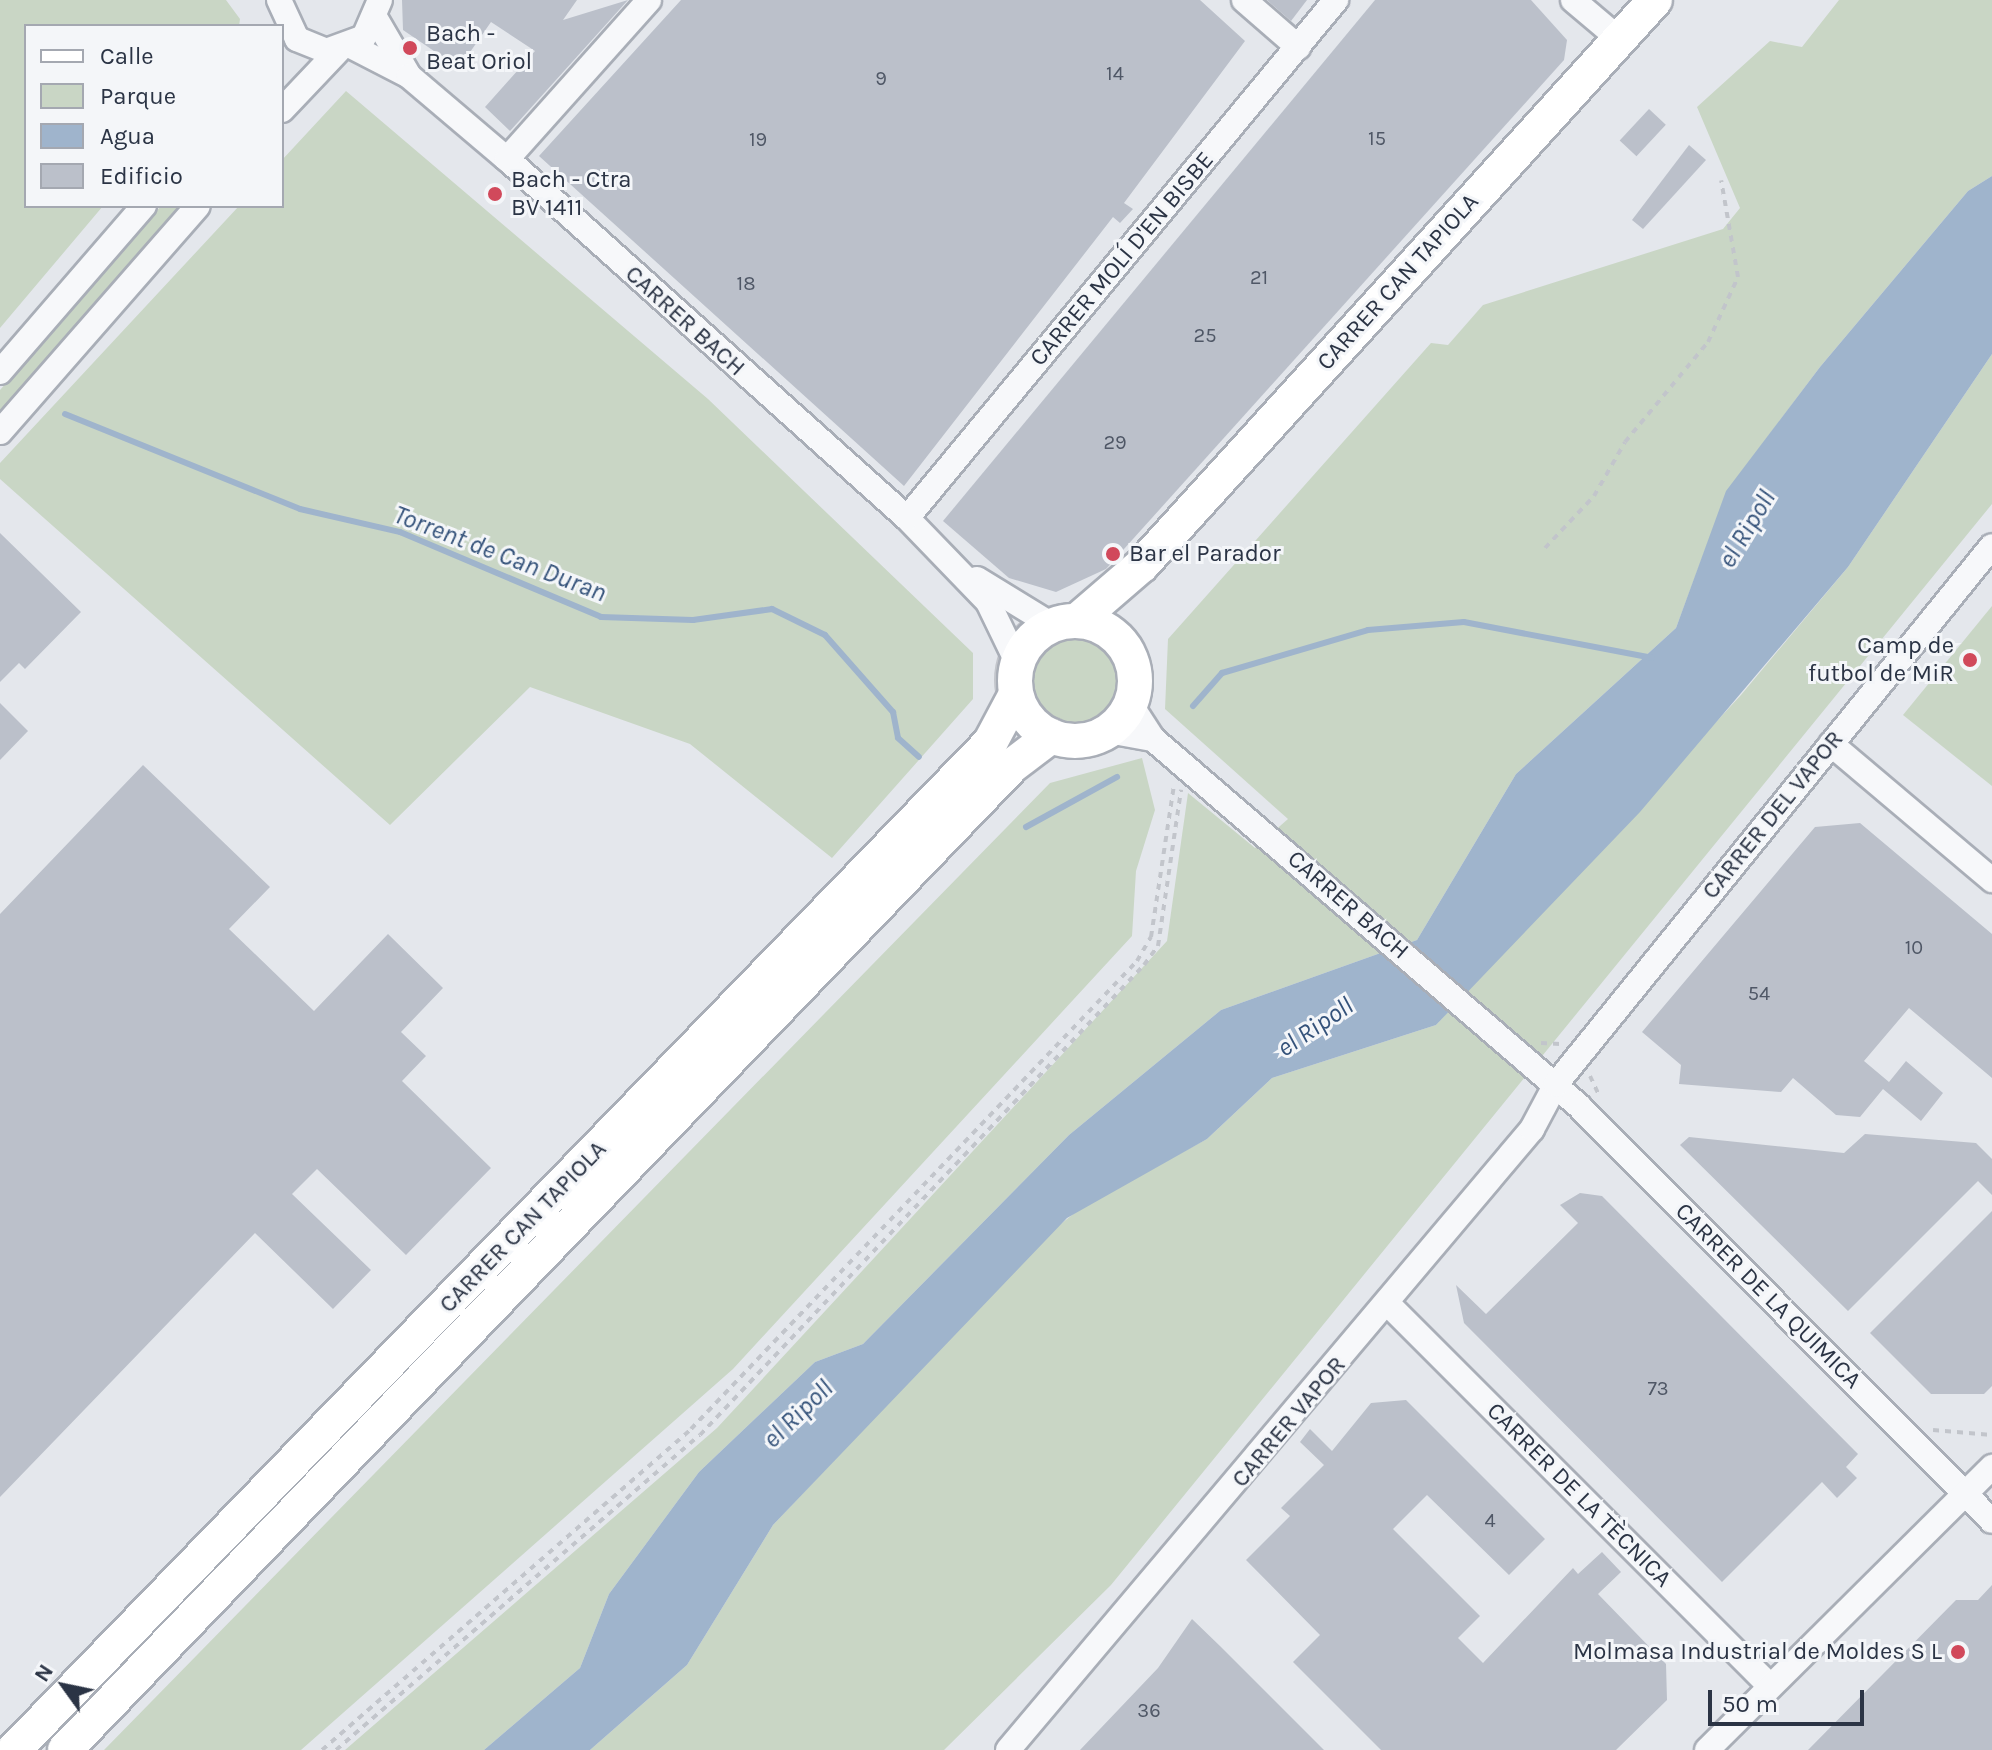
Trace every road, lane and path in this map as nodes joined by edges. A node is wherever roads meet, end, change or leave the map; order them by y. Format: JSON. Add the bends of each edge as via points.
{"nodes":[{"id":1,"x":649,"y":0,"type":"edge"},
{"id":2,"x":1244,"y":0,"type":"edge"},
{"id":3,"x":1336,"y":0,"type":"edge"},
{"id":4,"x":1573,"y":0,"type":"edge"},
{"id":5,"x":1655,"y":0,"type":"edge"},
{"id":6,"x":378,"y":10,"type":"edge"},
{"id":7,"x":282,"y":17,"type":"edge"},
{"id":8,"x":1618,"y":38,"type":"junction"},
{"id":9,"x":1298,"y":47,"type":"junction"},
{"id":10,"x":345,"y":48,"type":"junction"},
{"id":11,"x":409,"y":76,"type":"junction"},
{"id":12,"x":284,"y":108,"type":"edge"},
{"id":13,"x":507,"y":159,"type":"junction"},
{"id":14,"x":1721,"y":180,"type":"dead end"},
{"id":15,"x":142,"y":208,"type":"edge"},
{"id":16,"x":196,"y":208,"type":"edge"},
{"id":17,"x":0,"y":372,"type":"edge"},
{"id":18,"x":0,"y":432,"type":"edge"},
{"id":19,"x":907,"y":518,"type":"junction"},
{"id":20,"x":1992,"y":546,"type":"edge"},
{"id":21,"x":1545,"y":548,"type":"dead end"},
{"id":22,"x":958,"y":567,"type":"junction"},
{"id":23,"x":1084,"y":621,"type":"junction"},
{"id":24,"x":1007,"y":666,"type":"junction"},
{"id":25,"x":1126,"y":722,"type":"junction"},
{"id":26,"x":1043,"y":742,"type":"junction"},
{"id":27,"x":1831,"y":744,"type":"junction"},
{"id":28,"x":1185,"y":775,"type":"junction"},
{"id":29,"x":1992,"y":880,"type":"edge"},
{"id":30,"x":1539,"y":1043,"type":"dead end"},
{"id":31,"x":1558,"y":1045,"type":"dead end"},
{"id":32,"x":1582,"y":1069,"type":"dead end"},
{"id":33,"x":1549,"y":1078,"type":"junction"},
{"id":34,"x":1600,"y":1101,"type":"dead end"},
{"id":35,"x":1388,"y":1304,"type":"junction"},
{"id":36,"x":1992,"y":1467,"type":"edge"},
{"id":37,"x":1966,"y":1495,"type":"junction"},
{"id":38,"x":1992,"y":1521,"type":"edge"},
{"id":39,"x":1770,"y":1686,"type":"junction"},
{"id":40,"x":14,"y":1750,"type":"edge"},
{"id":41,"x":65,"y":1750,"type":"edge"},
{"id":42,"x":322,"y":1750,"type":"edge"},
{"id":43,"x":336,"y":1750,"type":"edge"},
{"id":44,"x":1008,"y":1750,"type":"edge"},
{"id":45,"x":1707,"y":1750,"type":"edge"}],
"edges":[{"from":1,"to":13,"type":"street"},
{"from":2,"to":9,"type":"street"},
{"from":3,"to":9,"type":"street","name":"CARRER MOLÍ D'EN BISBE"},
{"from":4,"to":8,"type":"street"},
{"from":5,"to":8,"type":"street","name":"CARRER CAN TAPIOLA"},
{"from":6,"to":10,"type":"street"},
{"from":6,"to":11,"type":"street","name":"CARRER BACH"},
{"from":7,"to":10,"type":"street","name":"CARRER BACH","via":[[314,48]]},
{"from":8,"to":23,"type":"street","name":"CARRER CAN TAPIOLA","via":[[1142,565]]},
{"from":9,"to":19,"type":"street","name":"CARRER MOLÍ D'EN BISBE"},
{"from":10,"to":11,"type":"street","name":"CARRER BACH"},
{"from":10,"to":12,"type":"street"},
{"from":11,"to":13,"type":"street","name":"CARRER BACH"},
{"from":13,"to":19,"type":"street","name":"CARRER BACH"},
{"from":14,"to":21,"type":"path","via":[[1738,277],[1708,342],[1625,442],[1594,496]]},
{"from":15,"to":17,"type":"street"},
{"from":16,"to":18,"type":"street"},
{"from":19,"to":22,"type":"street","name":"CARRER BACH"},
{"from":20,"to":27,"type":"street","name":"CARRER DEL VAPOR"},
{"from":22,"to":23,"type":"street","name":"CARRER BACH"},
{"from":22,"to":24,"type":"street","name":"CARRER BACH"},
{"from":23,"to":23,"type":"path"},
{"from":23,"to":24,"type":"street","name":"CARRER CAN TAPIOLA"},
{"from":23,"to":24,"type":"path"},
{"from":23,"to":25,"type":"street","via":[[1133,664]]},
{"from":23,"to":25,"type":"path","via":[[1149,672]]},
{"from":24,"to":24,"type":"path","via":[[996,682]]},
{"from":24,"to":26,"type":"path"},
{"from":24,"to":26,"type":"street","via":[[1023,712]]},
{"from":24,"to":40,"type":"street","name":"CARRER CAN TAPIOLA","via":[[990,743]]},
{"from":25,"to":26,"type":"street","via":[[1080,741]]},
{"from":25,"to":26,"type":"path","via":[[1074,757]]},
{"from":25,"to":28,"type":"street","name":"CARRER BACH","via":[[1153,739]]},
{"from":26,"to":41,"type":"street","name":"CARRER CAN TAPIOLA"},
{"from":27,"to":29,"type":"street"},
{"from":27,"to":33,"type":"street","name":"CARRER DEL VAPOR"},
{"from":28,"to":33,"type":"street","name":"CARRER BACH","via":[[1260,830]]},
{"from":28,"to":42,"type":"path","via":[[1151,937],[1137,961],[691,1429]]},
{"from":28,"to":43,"type":"path","via":[[1158,946],[1144,965],[700,1435]]},
{"from":30,"to":31,"type":"path"},
{"from":32,"to":34,"type":"path"},
{"from":33,"to":35,"type":"street","name":"CARRER VAPOR","via":[[1532,1129]]},
{"from":33,"to":37,"type":"street","name":"CARRER DE LA QUIMICA"},
{"from":35,"to":39,"type":"street","name":"CARRER DE LA TÈCNICA"},
{"from":35,"to":44,"type":"street","name":"CARRER VAPOR"},
{"from":36,"to":37,"type":"street"},
{"from":37,"to":38,"type":"street","name":"CARRER DE LA QUIMICA"},
{"from":37,"to":39,"type":"street"},
{"from":39,"to":45,"type":"street"}]}
